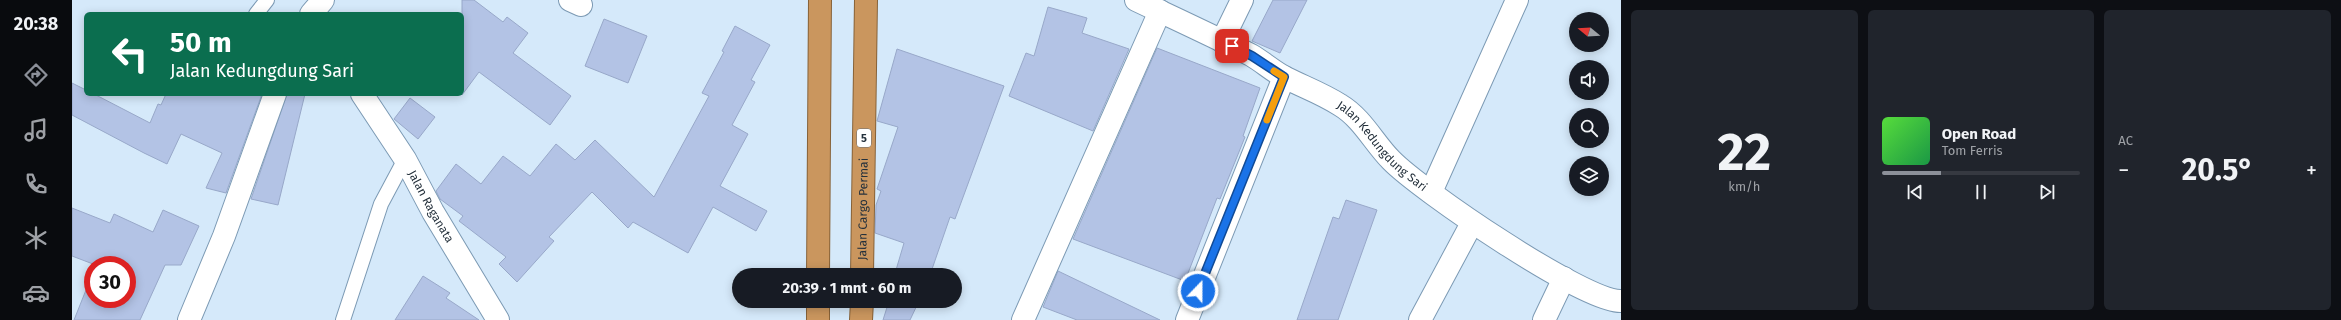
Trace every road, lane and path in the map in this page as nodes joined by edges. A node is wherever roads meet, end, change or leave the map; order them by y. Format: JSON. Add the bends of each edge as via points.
{"nodes":[{"id":1,"x":267,"y":0,"type":"edge"},
{"id":2,"x":820,"y":0,"type":"edge"},
{"id":3,"x":866,"y":0,"type":"edge"},
{"id":4,"x":1136,"y":0,"type":"edge"},
{"id":5,"x":1242,"y":0,"type":"edge"},
{"id":6,"x":1518,"y":0,"type":"edge"},
{"id":7,"x":1160,"y":11,"type":"junction"},
{"id":8,"x":258,"y":12,"type":"edge"},
{"id":9,"x":1222,"y":41,"type":"junction"},
{"id":10,"x":1284,"y":77,"type":"junction"},
{"id":11,"x":274,"y":96,"type":"edge"},
{"id":12,"x":363,"y":96,"type":"edge"},
{"id":13,"x":405,"y":159,"type":"junction"},
{"id":14,"x":1431,"y":192,"type":"junction"},
{"id":15,"x":1472,"y":223,"type":"junction"},
{"id":16,"x":818,"y":268,"type":"edge"},
{"id":17,"x":862,"y":268,"type":"edge"},
{"id":18,"x":1564,"y":278,"type":"junction"},
{"id":19,"x":1621,"y":301,"type":"edge"},
{"id":20,"x":818,"y":308,"type":"edge"},
{"id":21,"x":862,"y":308,"type":"edge"},
{"id":22,"x":189,"y":320,"type":"edge"},
{"id":23,"x":343,"y":320,"type":"edge"},
{"id":24,"x":498,"y":320,"type":"edge"},
{"id":25,"x":818,"y":320,"type":"edge"},
{"id":26,"x":861,"y":320,"type":"edge"},
{"id":27,"x":1022,"y":320,"type":"edge"},
{"id":28,"x":1187,"y":320,"type":"edge"},
{"id":29,"x":1420,"y":320,"type":"edge"},
{"id":30,"x":1544,"y":320,"type":"edge"}],
"edges":[{"from":1,"to":8,"type":"lane"},
{"from":2,"to":16,"type":"highway"},
{"from":3,"to":17,"type":"highway","name":"Jalan Cargo Permai","number":"5"},
{"from":4,"to":7,"type":"street","name":"Jalan Kedungdung Sari"},
{"from":5,"to":9,"type":"street"},
{"from":6,"to":14,"type":"street"},
{"from":7,"to":9,"type":"street","name":"Jalan Kedungdung Sari"},
{"from":7,"to":27,"type":"street"},
{"from":9,"to":10,"type":"street","name":"Jalan Kedungdung Sari","via":[[1252,56]]},
{"from":10,"to":14,"type":"street","name":"Jalan Kedungdung Sari","via":[[1341,105],[1353,114],[1391,160]]},
{"from":10,"to":28,"type":"street"},
{"from":11,"to":22,"type":"street","via":[[224,236]]},
{"from":12,"to":13,"type":"street","name":"Jalan Raganata"},
{"from":13,"to":23,"type":"lane","via":[[381,204]]},
{"from":13,"to":24,"type":"street","name":"Jalan Raganata","via":[[433,212]]},
{"from":14,"to":15,"type":"street","name":"Jalan Kedungdung Sari"},
{"from":15,"to":18,"type":"street","name":"Jalan Kedungdung Sari"},
{"from":15,"to":29,"type":"street"},
{"from":18,"to":19,"type":"street","name":"Jalan Kedungdung Sari","via":[[1610,301]]},
{"from":18,"to":30,"type":"street"},
{"from":20,"to":25,"type":"highway"},
{"from":21,"to":26,"type":"highway"}]}
